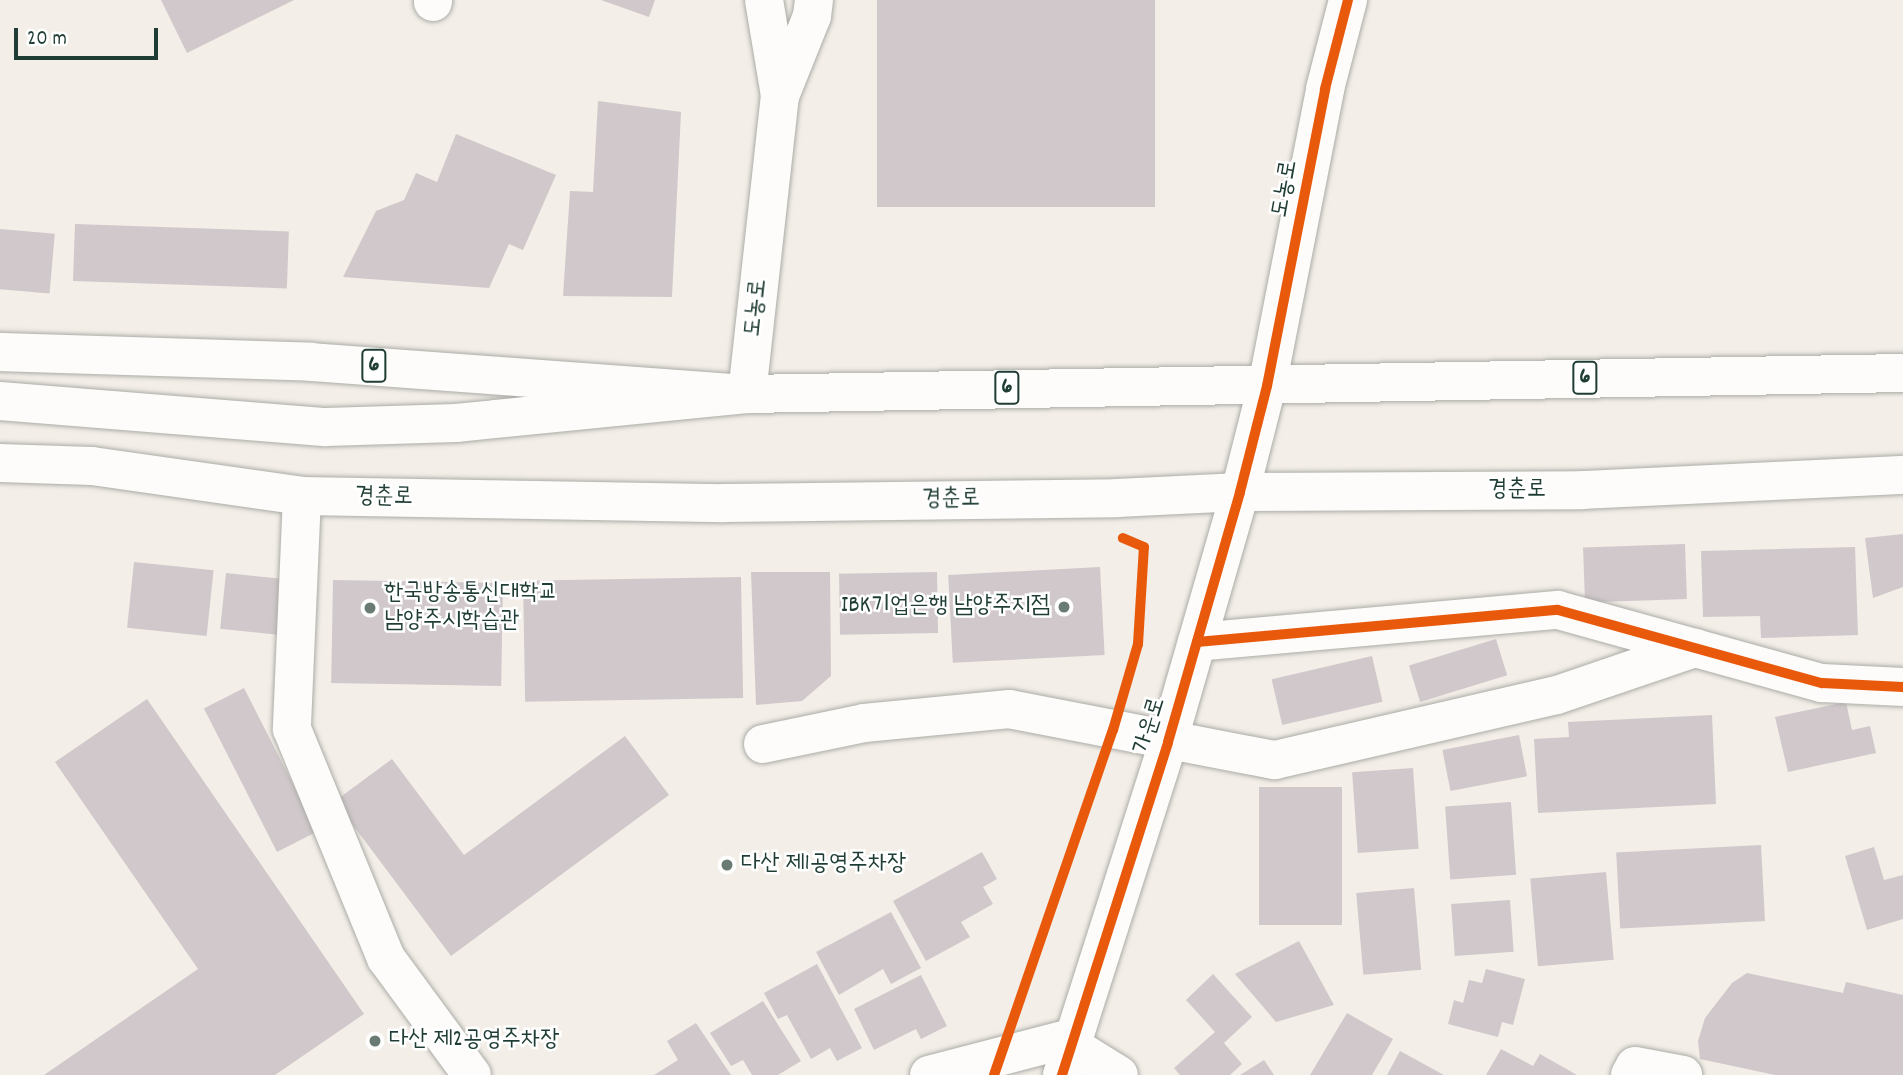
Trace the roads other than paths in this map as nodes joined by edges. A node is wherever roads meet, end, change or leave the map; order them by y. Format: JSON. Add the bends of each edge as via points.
{"nodes":[{"id":1,"x":765,"y":0,"type":"edge"},
{"id":2,"x":814,"y":0,"type":"edge"},
{"id":3,"x":1348,"y":0,"type":"edge"},
{"id":4,"x":780,"y":96,"type":"junction"},
{"id":5,"x":0,"y":352,"type":"edge"},
{"id":6,"x":1903,"y":373,"type":"edge"},
{"id":7,"x":1267,"y":386,"type":"junction"},
{"id":8,"x":747,"y":394,"type":"junction"},
{"id":9,"x":0,"y":401,"type":"edge"},
{"id":10,"x":0,"y":449,"type":"edge"},
{"id":11,"x":0,"y":463,"type":"edge"},
{"id":12,"x":92,"y":466,"type":"junction"},
{"id":13,"x":1903,"y":475,"type":"edge"},
{"id":14,"x":1240,"y":492,"type":"junction"},
{"id":15,"x":302,"y":496,"type":"junction"},
{"id":16,"x":1197,"y":642,"type":"junction"},
{"id":17,"x":1695,"y":648,"type":"junction"},
{"id":18,"x":1903,"y":687,"type":"edge"},
{"id":19,"x":1168,"y":742,"type":"junction"},
{"id":20,"x":764,"y":744,"type":"dead end"},
{"id":21,"x":1069,"y":1053,"type":"edge"},
{"id":22,"x":472,"y":1075,"type":"edge"},
{"id":23,"x":929,"y":1075,"type":"edge"},
{"id":24,"x":1119,"y":1075,"type":"edge"},
{"id":25,"x":1630,"y":1075,"type":"edge"},
{"id":26,"x":1683,"y":1075,"type":"edge"}],
"edges":[{"from":1,"to":4,"type":"main road","name":"도농로"},
{"from":2,"to":4,"type":"main road","name":"도농로"},
{"from":3,"to":7,"type":"main road","name":"도농로","via":[[1325,89]]},
{"from":4,"to":8,"type":"main road","name":"도농로"},
{"from":5,"to":8,"type":"main road","number":"6","via":[[311,362]]},
{"from":6,"to":7,"type":"main road","number":"6"},
{"from":7,"to":8,"type":"main road","number":"6"},
{"from":7,"to":14,"type":"main road","name":"가운로"},
{"from":8,"to":9,"type":"main road","via":[[456,423],[326,427]]},
{"from":10,"to":12,"type":"main road"},
{"from":11,"to":12,"type":"main road","name":"경춘로"},
{"from":12,"to":15,"type":"main road","name":"경춘로"},
{"from":13,"to":14,"type":"main road","name":"경춘로","via":[[1583,490]]},
{"from":14,"to":15,"type":"main road","name":"경춘로","via":[[724,503]]},
{"from":14,"to":16,"type":"main road","name":"가운로"},
{"from":15,"to":22,"type":"main road","via":[[292,729],[386,958]]},
{"from":16,"to":17,"type":"main road","via":[[1558,610]]},
{"from":16,"to":19,"type":"main road","name":"가운로"},
{"from":17,"to":18,"type":"main road","via":[[1822,683]]},
{"from":17,"to":19,"type":"main road","via":[[1557,695],[1275,760]]},
{"from":19,"to":20,"type":"main road","via":[[1009,709],[864,723]]},
{"from":19,"to":21,"type":"main road","name":"가운로"},
{"from":21,"to":23,"type":"main road"},
{"from":21,"to":24,"type":"main road"},
{"from":25,"to":26,"type":"main road","via":[[1635,1066]]}]}
